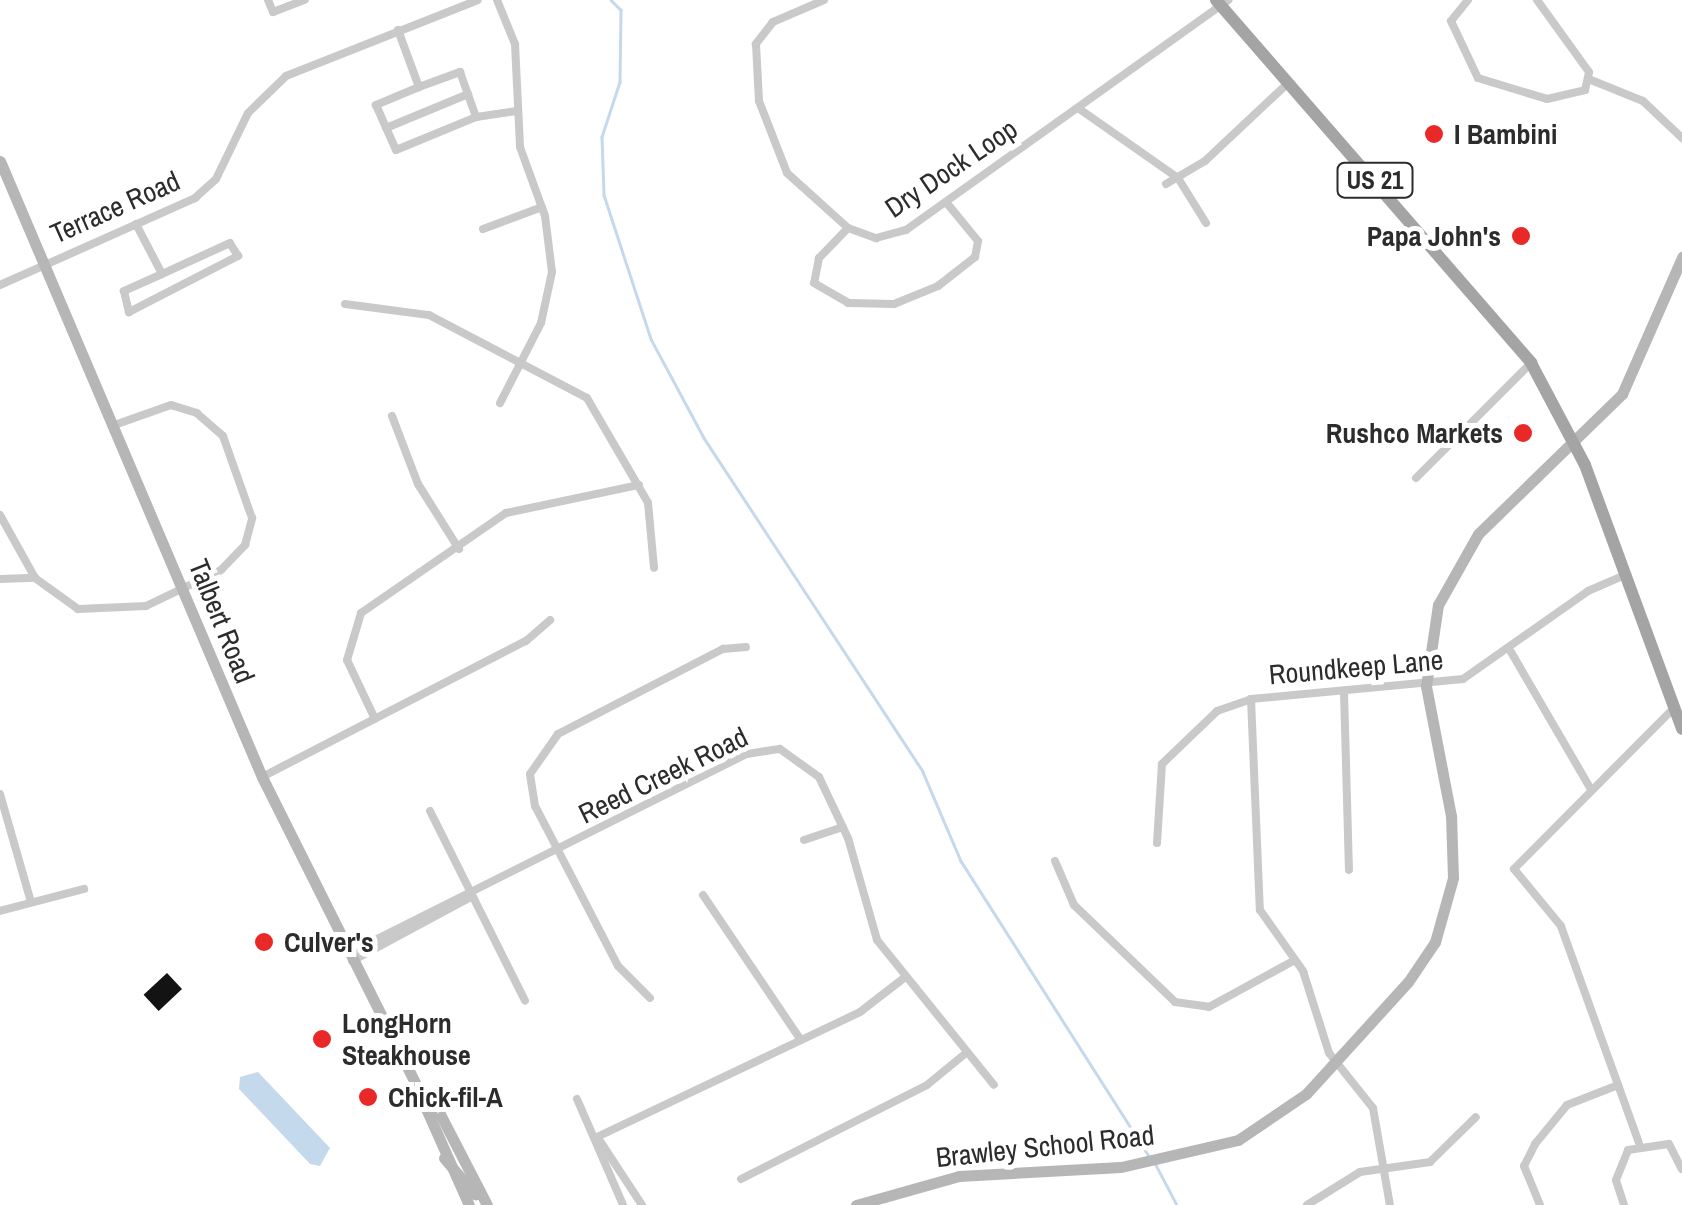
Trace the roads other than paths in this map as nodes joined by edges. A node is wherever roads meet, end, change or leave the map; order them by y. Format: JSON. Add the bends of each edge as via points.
{"nodes":[{"id":1,"x":268,"y":0,"type":"edge"},
{"id":2,"x":305,"y":0,"type":"edge"},
{"id":3,"x":478,"y":0,"type":"edge"},
{"id":4,"x":497,"y":0,"type":"edge"},
{"id":5,"x":822,"y":0,"type":"edge"},
{"id":6,"x":1468,"y":0,"type":"edge"},
{"id":7,"x":1536,"y":0,"type":"edge"},
{"id":8,"x":1222,"y":3,"type":"edge"},
{"id":9,"x":398,"y":30,"type":"junction"},
{"id":10,"x":1591,"y":80,"type":"junction"},
{"id":11,"x":1288,"y":83,"type":"junction"},
{"id":12,"x":419,"y":87,"type":"junction"},
{"id":13,"x":468,"y":94,"type":"junction"},
{"id":14,"x":1078,"y":108,"type":"junction"},
{"id":15,"x":517,"y":111,"type":"junction"},
{"id":16,"x":476,"y":118,"type":"junction"},
{"id":17,"x":386,"y":128,"type":"junction"},
{"id":18,"x":1682,"y":138,"type":"edge"},
{"id":19,"x":0,"y":161,"type":"edge"},
{"id":20,"x":1178,"y":178,"type":"junction"},
{"id":21,"x":1166,"y":184,"type":"dead end"},
{"id":22,"x":946,"y":202,"type":"junction"},
{"id":23,"x":542,"y":208,"type":"junction"},
{"id":24,"x":1206,"y":223,"type":"dead end"},
{"id":25,"x":136,"y":224,"type":"junction"},
{"id":26,"x":848,"y":228,"type":"junction"},
{"id":27,"x":483,"y":229,"type":"dead end"},
{"id":28,"x":1682,"y":257,"type":"edge"},
{"id":29,"x":44,"y":262,"type":"junction"},
{"id":30,"x":162,"y":274,"type":"junction"},
{"id":31,"x":0,"y":286,"type":"edge"},
{"id":32,"x":345,"y":304,"type":"dead end"},
{"id":33,"x":522,"y":362,"type":"junction"},
{"id":34,"x":1530,"y":364,"type":"junction"},
{"id":35,"x":500,"y":403,"type":"dead end"},
{"id":36,"x":392,"y":416,"type":"dead end"},
{"id":37,"x":117,"y":424,"type":"junction"},
{"id":38,"x":1574,"y":441,"type":"junction"},
{"id":39,"x":1416,"y":478,"type":"dead end"},
{"id":40,"x":639,"y":485,"type":"junction"},
{"id":41,"x":0,"y":515,"type":"edge"},
{"id":42,"x":459,"y":548,"type":"junction"},
{"id":43,"x":654,"y":568,"type":"dead end"},
{"id":44,"x":1625,"y":574,"type":"junction"},
{"id":45,"x":35,"y":578,"type":"junction"},
{"id":46,"x":0,"y":579,"type":"edge"},
{"id":47,"x":181,"y":589,"type":"junction"},
{"id":48,"x":550,"y":620,"type":"dead end"},
{"id":49,"x":746,"y":647,"type":"dead end"},
{"id":50,"x":1511,"y":652,"type":"junction"},
{"id":51,"x":1426,"y":686,"type":"junction"},
{"id":52,"x":1344,"y":692,"type":"junction"},
{"id":53,"x":1251,"y":699,"type":"junction"},
{"id":54,"x":1674,"y":708,"type":"junction"},
{"id":55,"x":374,"y":719,"type":"junction"},
{"id":56,"x":1682,"y":729,"type":"edge"},
{"id":57,"x":262,"y":777,"type":"junction"},
{"id":58,"x":1590,"y":788,"type":"junction"},
{"id":59,"x":0,"y":794,"type":"edge"},
{"id":60,"x":430,"y":811,"type":"dead end"},
{"id":61,"x":843,"y":827,"type":"junction"},
{"id":62,"x":804,"y":840,"type":"dead end"},
{"id":63,"x":13,"y":842,"type":"junction"},
{"id":64,"x":1157,"y":844,"type":"dead end"},
{"id":65,"x":0,"y":845,"type":"edge"},
{"id":66,"x":559,"y":852,"type":"junction"},
{"id":67,"x":1056,"y":861,"type":"dead end"},
{"id":68,"x":1349,"y":870,"type":"dead end"},
{"id":69,"x":84,"y":888,"type":"dead end"},
{"id":70,"x":703,"y":896,"type":"dead end"},
{"id":71,"x":469,"y":898,"type":"junction"},
{"id":72,"x":31,"y":902,"type":"junction"},
{"id":73,"x":0,"y":911,"type":"edge"},
{"id":74,"x":1295,"y":960,"type":"junction"},
{"id":75,"x":352,"y":961,"type":"junction"},
{"id":76,"x":904,"y":978,"type":"junction"},
{"id":77,"x":650,"y":998,"type":"dead end"},
{"id":78,"x":526,"y":1000,"type":"dead end"},
{"id":79,"x":800,"y":1039,"type":"junction"},
{"id":80,"x":966,"y":1053,"type":"junction"},
{"id":81,"x":1335,"y":1063,"type":"junction"},
{"id":82,"x":994,"y":1085,"type":"dead end"},
{"id":83,"x":1618,"y":1085,"type":"junction"},
{"id":84,"x":419,"y":1090,"type":"junction"},
{"id":85,"x":577,"y":1099,"type":"dead end"},
{"id":86,"x":1476,"y":1117,"type":"dead end"},
{"id":87,"x":597,"y":1138,"type":"junction"},
{"id":88,"x":1639,"y":1143,"type":"junction"},
{"id":89,"x":444,"y":1158,"type":"junction"},
{"id":90,"x":1386,"y":1168,"type":"junction"},
{"id":91,"x":1682,"y":1169,"type":"edge"},
{"id":92,"x":741,"y":1179,"type":"dead end"},
{"id":93,"x":468,"y":1205,"type":"edge"},
{"id":94,"x":485,"y":1205,"type":"edge"},
{"id":95,"x":622,"y":1205,"type":"edge"},
{"id":96,"x":642,"y":1205,"type":"edge"},
{"id":97,"x":856,"y":1205,"type":"edge"},
{"id":98,"x":1307,"y":1205,"type":"edge"},
{"id":99,"x":1390,"y":1205,"type":"edge"},
{"id":100,"x":1540,"y":1205,"type":"edge"},
{"id":101,"x":1624,"y":1205,"type":"edge"}],
"edges":[{"from":1,"to":2,"type":"street","via":[[273,12]]},
{"from":3,"to":9,"type":"street","name":"Terrace Road"},
{"from":4,"to":15,"type":"street","via":[[518,58]]},
{"from":5,"to":26,"type":"street","via":[[773,22],[756,44],[754,66],[758,101],[787,173]]},
{"from":6,"to":10,"type":"street","via":[[1452,20],[1484,82],[1546,99],[1584,90]]},
{"from":7,"to":10,"type":"street"},
{"from":8,"to":11,"type":"main road","number":"US 21"},
{"from":8,"to":14,"type":"street","name":"Dry Dock Loop"},
{"from":9,"to":12,"type":"street"},
{"from":9,"to":25,"type":"street","name":"Terrace Road","via":[[286,76],[248,113],[210,186]]},
{"from":10,"to":18,"type":"street","via":[[1644,101]]},
{"from":11,"to":20,"type":"street"},
{"from":11,"to":34,"type":"main road","number":"US 21"},
{"from":12,"to":13,"type":"street","via":[[460,72]]},
{"from":12,"to":17,"type":"street","via":[[376,105]]},
{"from":13,"to":16,"type":"street"},
{"from":13,"to":17,"type":"street"},
{"from":14,"to":20,"type":"street"},
{"from":14,"to":22,"type":"street","name":"Dry Dock Loop"},
{"from":15,"to":16,"type":"street"},
{"from":15,"to":23,"type":"street"},
{"from":16,"to":17,"type":"street","via":[[396,150]]},
{"from":19,"to":29,"type":"street","name":"Talbert Road"},
{"from":20,"to":21,"type":"street"},
{"from":20,"to":24,"type":"street"},
{"from":22,"to":26,"type":"street","name":"Dry Dock Loop","via":[[888,237]]},
{"from":22,"to":26,"type":"street","via":[[978,241],[974,256],[938,286],[894,304],[848,303],[814,284],[819,258]]},
{"from":23,"to":27,"type":"street"},
{"from":23,"to":33,"type":"street","via":[[550,286]]},
{"from":25,"to":29,"type":"street","name":"Terrace Road"},
{"from":25,"to":30,"type":"street"},
{"from":28,"to":38,"type":"street","name":"Brawley School Road","via":[[1622,394]]},
{"from":29,"to":31,"type":"street","name":"Terrace Road"},
{"from":29,"to":37,"type":"street","name":"Talbert Road"},
{"from":30,"to":30,"type":"street","via":[[124,291],[129,312],[238,256],[230,243]]},
{"from":32,"to":33,"type":"street","via":[[429,315]]},
{"from":33,"to":35,"type":"street"},
{"from":33,"to":40,"type":"street","via":[[599,410]]},
{"from":34,"to":38,"type":"main road","number":"US 21"},
{"from":34,"to":39,"type":"street"},
{"from":36,"to":42,"type":"street","via":[[418,484]]},
{"from":37,"to":47,"type":"street","name":"Talbert Road"},
{"from":37,"to":47,"type":"street","via":[[164,406],[196,413],[222,436],[245,485],[252,518],[245,545],[221,570]]},
{"from":38,"to":44,"type":"main road","number":"US 21"},
{"from":38,"to":51,"type":"street","name":"Brawley School Road","via":[[1459,559],[1432,624]]},
{"from":40,"to":42,"type":"street","via":[[587,502],[517,510]]},
{"from":40,"to":43,"type":"street","via":[[655,523]]},
{"from":41,"to":45,"type":"street"},
{"from":42,"to":55,"type":"street","via":[[352,626],[347,660]]},
{"from":44,"to":50,"type":"street","name":"Roundkeep Lane","via":[[1572,602]]},
{"from":44,"to":54,"type":"main road","number":"US 21"},
{"from":45,"to":46,"type":"street"},
{"from":45,"to":47,"type":"street","via":[[78,609],[106,614]]},
{"from":47,"to":57,"type":"street","name":"Talbert Road"},
{"from":48,"to":55,"type":"street"},
{"from":49,"to":66,"type":"street","via":[[723,649],[545,744],[530,790]]},
{"from":50,"to":51,"type":"street","name":"Roundkeep Lane","via":[[1463,680]]},
{"from":50,"to":58,"type":"street"},
{"from":51,"to":52,"type":"street","name":"Roundkeep Lane"},
{"from":51,"to":81,"type":"street","name":"Brawley School Road","via":[[1454,836],[1445,914],[1426,960]]},
{"from":52,"to":53,"type":"street","name":"Roundkeep Lane"},
{"from":52,"to":68,"type":"street"},
{"from":53,"to":64,"type":"street","name":"Roundkeep Lane","via":[[1218,710],[1162,764]]},
{"from":53,"to":74,"type":"street","via":[[1260,910]]},
{"from":54,"to":56,"type":"main road","number":"US 21"},
{"from":54,"to":58,"type":"street"},
{"from":55,"to":57,"type":"street"},
{"from":57,"to":75,"type":"street","name":"Talbert Road"},
{"from":58,"to":83,"type":"street","via":[[1514,869],[1561,926]]},
{"from":59,"to":63,"type":"street"},
{"from":60,"to":71,"type":"street"},
{"from":61,"to":62,"type":"street"},
{"from":61,"to":66,"type":"street","name":"Reed Creek Road","via":[[809,764],[763,749]]},
{"from":61,"to":76,"type":"street","name":"Reed Creek Road","via":[[869,922]]},
{"from":63,"to":65,"type":"street"},
{"from":63,"to":72,"type":"street"},
{"from":66,"to":71,"type":"street","name":"Reed Creek Road"},
{"from":66,"to":77,"type":"street","via":[[618,966]]},
{"from":67,"to":74,"type":"street","via":[[1074,905],[1175,1002],[1209,1006]]},
{"from":69,"to":72,"type":"street"},
{"from":70,"to":79,"type":"street","via":[[780,999]]},
{"from":71,"to":75,"type":"street","name":"Reed Creek Road"},
{"from":71,"to":78,"type":"street"},
{"from":72,"to":73,"type":"street"},
{"from":74,"to":81,"type":"street"},
{"from":75,"to":84,"type":"street","name":"Talbert Road"},
{"from":76,"to":79,"type":"street","via":[[866,1008]]},
{"from":76,"to":80,"type":"street","name":"Reed Creek Road"},
{"from":79,"to":87,"type":"street"},
{"from":80,"to":82,"type":"street","name":"Reed Creek Road"},
{"from":80,"to":92,"type":"street","via":[[928,1085]]},
{"from":81,"to":90,"type":"street","via":[[1373,1108]]},
{"from":81,"to":97,"type":"street","name":"Brawley School Road","via":[[1277,1117],[1204,1152],[1085,1171],[959,1176]]},
{"from":83,"to":88,"type":"street"},
{"from":83,"to":100,"type":"street","via":[[1567,1105],[1535,1144],[1524,1166]]},
{"from":84,"to":89,"type":"street","name":"Talbert Road"},
{"from":84,"to":94,"type":"street","name":"Talbert Road","via":[[440,1114]]},
{"from":85,"to":87,"type":"street"},
{"from":86,"to":90,"type":"street","via":[[1446,1153]]},
{"from":87,"to":95,"type":"street"},
{"from":87,"to":96,"type":"street"},
{"from":88,"to":91,"type":"street","via":[[1669,1144]]},
{"from":88,"to":101,"type":"street","via":[[1619,1159]]},
{"from":89,"to":93,"type":"street","name":"Talbert Road"},
{"from":89,"to":94,"type":"street"},
{"from":90,"to":98,"type":"street","via":[[1352,1175]]},
{"from":90,"to":99,"type":"street"}]}
